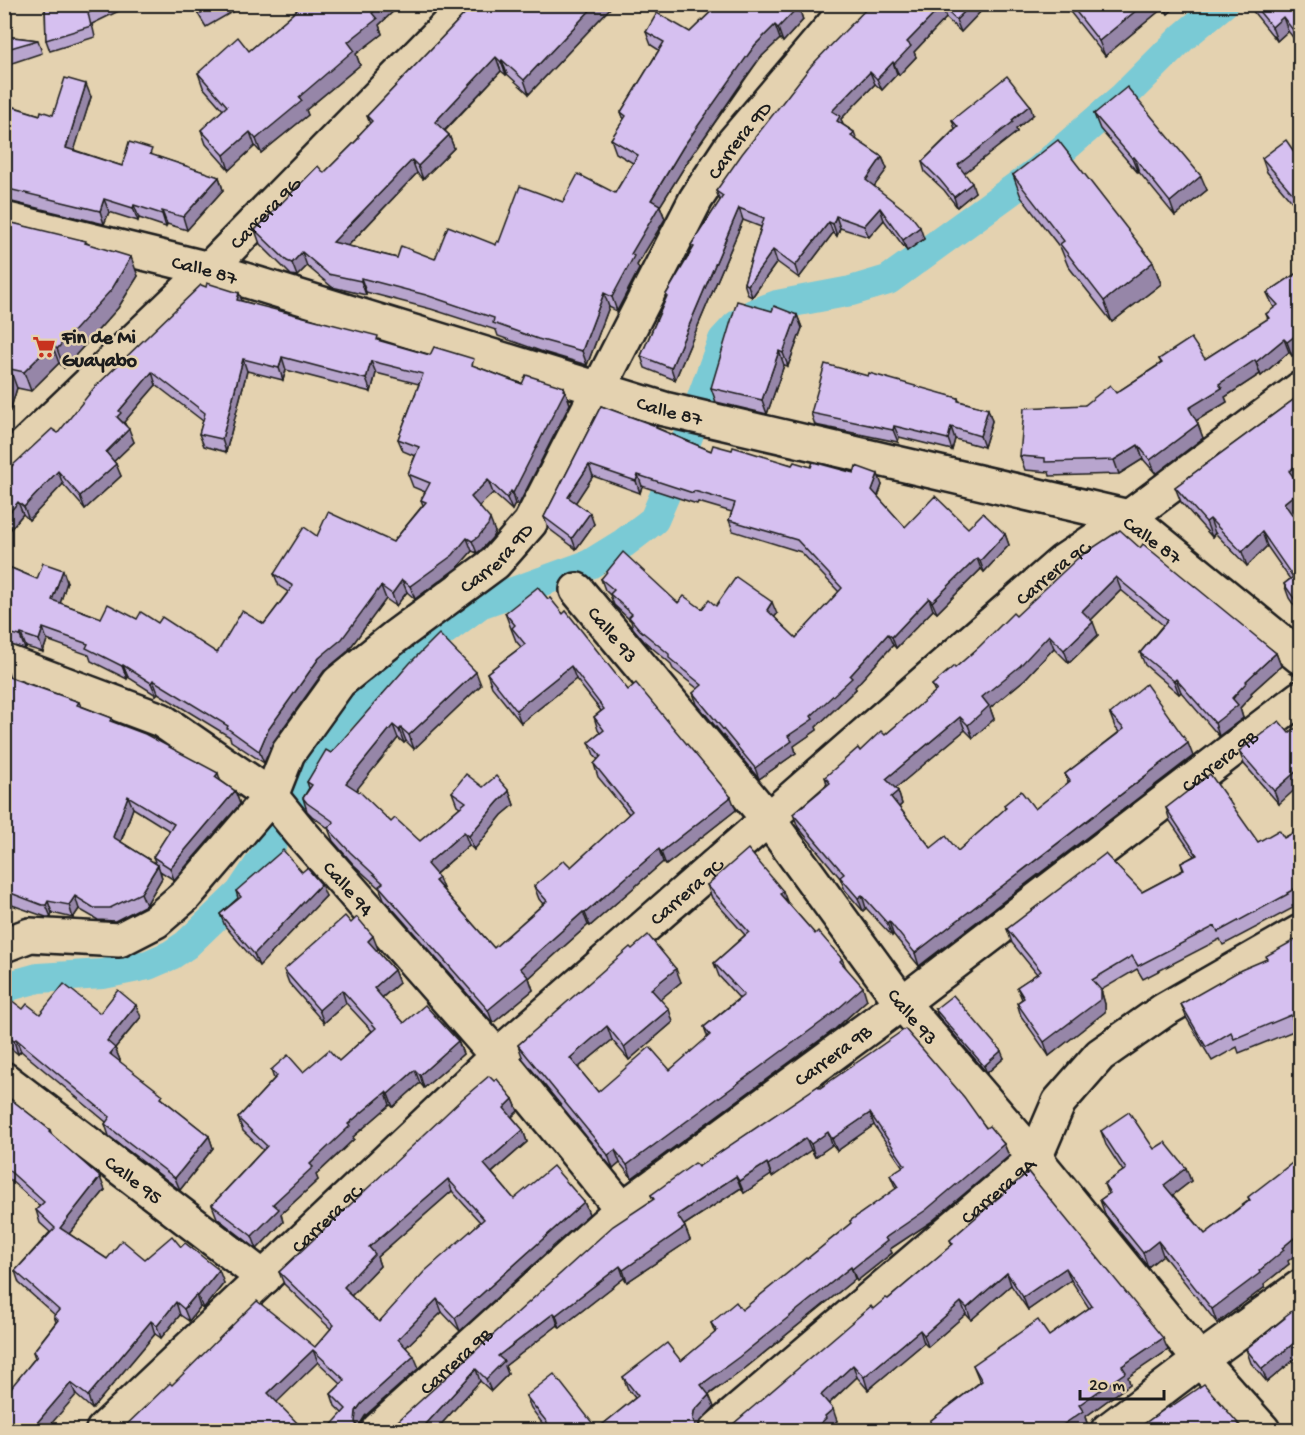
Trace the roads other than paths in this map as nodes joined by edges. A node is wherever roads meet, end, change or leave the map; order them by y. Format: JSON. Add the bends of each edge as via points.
{"nodes":[{"id":1,"x":468,"y":4,"type":"edge"},
{"id":2,"x":851,"y":4,"type":"edge"},
{"id":3,"x":4,"y":219,"type":"edge"},
{"id":4,"x":209,"y":269,"type":"junction"},
{"id":5,"x":597,"y":389,"type":"junction"},
{"id":6,"x":1300,"y":389,"type":"edge"},
{"id":7,"x":4,"y":465,"type":"edge"},
{"id":8,"x":1129,"y":516,"type":"junction"},
{"id":9,"x":578,"y":590,"type":"dead end"},
{"id":10,"x":1300,"y":657,"type":"edge"},
{"id":11,"x":4,"y":661,"type":"edge"},
{"id":12,"x":1300,"y":698,"type":"edge"},
{"id":13,"x":273,"y":798,"type":"junction"},
{"id":14,"x":768,"y":819,"type":"junction"},
{"id":15,"x":1300,"y":932,"type":"edge"},
{"id":16,"x":4,"y":945,"type":"edge"},
{"id":17,"x":902,"y":1003,"type":"junction"},
{"id":18,"x":497,"y":1056,"type":"junction"},
{"id":19,"x":4,"y":1079,"type":"edge"},
{"id":20,"x":1035,"y":1158,"type":"junction"},
{"id":21,"x":622,"y":1209,"type":"junction"},
{"id":22,"x":264,"y":1278,"type":"junction"},
{"id":23,"x":1300,"y":1287,"type":"edge"},
{"id":24,"x":1200,"y":1360,"type":"junction"},
{"id":25,"x":733,"y":1425,"type":"edge"},
{"id":26,"x":103,"y":1431,"type":"edge"},
{"id":27,"x":378,"y":1431,"type":"edge"},
{"id":28,"x":1108,"y":1431,"type":"edge"},
{"id":29,"x":1263,"y":1431,"type":"edge"}],
"edges":[{"from":1,"to":4,"type":"street","name":"Carrera 9G"},
{"from":2,"to":5,"type":"street","name":"Carrera 9D","via":[[733,143],[696,199]]},
{"from":3,"to":4,"type":"street","name":"Calle 87"},
{"from":4,"to":5,"type":"street","name":"Calle 87"},
{"from":4,"to":7,"type":"street","name":"Carrera 9G"},
{"from":5,"to":8,"type":"street","name":"Calle 87","via":[[664,410]]},
{"from":5,"to":13,"type":"street","name":"Carrera 9D","via":[[530,523],[495,563],[339,682],[288,753]]},
{"from":6,"to":8,"type":"street","name":"Carrera 9C"},
{"from":8,"to":10,"type":"street","name":"Calle 87"},
{"from":8,"to":14,"type":"street","name":"Carrera 9C","via":[[1062,562]]},
{"from":9,"to":14,"type":"street","name":"Calle 93"},
{"from":11,"to":13,"type":"street","name":"Calle 94","via":[[161,720]]},
{"from":12,"to":17,"type":"street","name":"Carrera 9B"},
{"from":13,"to":16,"type":"street","name":"Carrera 9D","via":[[186,895],[156,921],[118,940],[30,935]]},
{"from":13,"to":18,"type":"street","name":"Calle 94"},
{"from":14,"to":17,"type":"street","name":"Calle 93"},
{"from":14,"to":18,"type":"street","name":"Carrera 9C"},
{"from":15,"to":20,"type":"street","name":"Carrera 9A","via":[[1164,1010],[1100,1055],[1059,1102]]},
{"from":17,"to":20,"type":"street","name":"Calle 93"},
{"from":17,"to":21,"type":"street","name":"Carrera 9B"},
{"from":18,"to":21,"type":"street","name":"Calle 94"},
{"from":18,"to":22,"type":"street","name":"Carrera 9C"},
{"from":19,"to":22,"type":"street","name":"Calle 95"},
{"from":20,"to":24,"type":"street","name":"Calle 93"},
{"from":20,"to":25,"type":"street","name":"Carrera 9A"},
{"from":21,"to":27,"type":"street","name":"Carrera 9B"},
{"from":22,"to":26,"type":"street","name":"Carrera 9C"},
{"from":23,"to":24,"type":"street"},
{"from":24,"to":28,"type":"street"},
{"from":24,"to":29,"type":"street","name":"Calle 93"}]}
